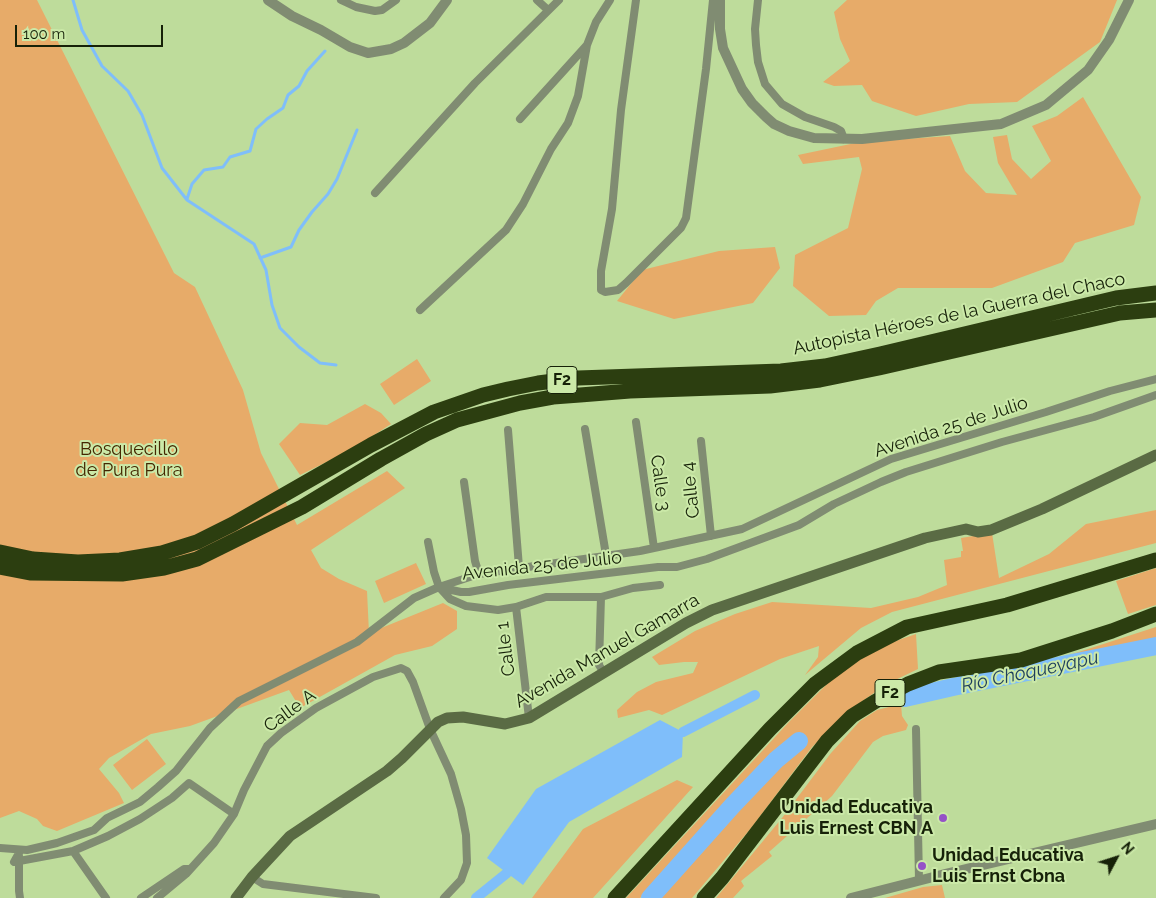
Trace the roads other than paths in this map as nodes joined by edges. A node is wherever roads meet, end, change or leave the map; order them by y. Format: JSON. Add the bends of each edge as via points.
{"nodes":[{"id":1,"x":268,"y":0,"type":"edge"},
{"id":2,"x":341,"y":0,"type":"edge"},
{"id":3,"x":396,"y":0,"type":"edge"},
{"id":4,"x":448,"y":0,"type":"edge"},
{"id":5,"x":537,"y":0,"type":"edge"},
{"id":6,"x":558,"y":0,"type":"edge"},
{"id":7,"x":610,"y":0,"type":"edge"},
{"id":8,"x":636,"y":0,"type":"edge"},
{"id":9,"x":713,"y":0,"type":"edge"},
{"id":10,"x":720,"y":0,"type":"edge"},
{"id":11,"x":758,"y":0,"type":"edge"},
{"id":12,"x":1129,"y":0,"type":"edge"},
{"id":13,"x":548,"y":10,"type":"junction"},
{"id":14,"x":587,"y":46,"type":"junction"},
{"id":15,"x":520,"y":119,"type":"dead end"},
{"id":16,"x":844,"y":138,"type":"junction"},
{"id":17,"x":375,"y":193,"type":"dead end"},
{"id":18,"x":1156,"y":293,"type":"edge"},
{"id":19,"x":420,"y":310,"type":"dead end"},
{"id":20,"x":1156,"y":310,"type":"edge"},
{"id":21,"x":1156,"y":379,"type":"edge"},
{"id":22,"x":1156,"y":395,"type":"edge"},
{"id":23,"x":636,"y":422,"type":"dead end"},
{"id":24,"x":586,"y":429,"type":"dead end"},
{"id":25,"x":508,"y":430,"type":"dead end"},
{"id":26,"x":701,"y":442,"type":"dead end"},
{"id":27,"x":1156,"y":455,"type":"edge"},
{"id":28,"x":464,"y":482,"type":"dead end"},
{"id":29,"x":711,"y":536,"type":"junction"},
{"id":30,"x":428,"y":542,"type":"dead end"},
{"id":31,"x":654,"y":548,"type":"junction"},
{"id":32,"x":0,"y":552,"type":"edge"},
{"id":33,"x":606,"y":555,"type":"junction"},
{"id":34,"x":1156,"y":560,"type":"edge"},
{"id":35,"x":0,"y":567,"type":"edge"},
{"id":36,"x":519,"y":567,"type":"junction"},
{"id":37,"x":478,"y":574,"type":"junction"},
{"id":38,"x":660,"y":585,"type":"dead end"},
{"id":39,"x":439,"y":587,"type":"junction"},
{"id":40,"x":601,"y":597,"type":"junction"},
{"id":41,"x":516,"y":607,"type":"junction"},
{"id":42,"x":1156,"y":614,"type":"edge"},
{"id":43,"x":604,"y":673,"type":"junction"},
{"id":44,"x":530,"y":718,"type":"junction"},
{"id":45,"x":430,"y":729,"type":"junction"},
{"id":46,"x":916,"y":729,"type":"dead end"},
{"id":47,"x":234,"y":814,"type":"junction"},
{"id":48,"x":1156,"y":824,"type":"edge"},
{"id":49,"x":0,"y":848,"type":"edge"},
{"id":50,"x":73,"y":851,"type":"junction"},
{"id":51,"x":0,"y":852,"type":"edge"},
{"id":52,"x":19,"y":857,"type":"junction"},
{"id":53,"x":189,"y":869,"type":"junction"},
{"id":54,"x":252,"y":876,"type":"junction"},
{"id":55,"x":919,"y":880,"type":"junction"},
{"id":56,"x":20,"y":898,"type":"edge"},
{"id":57,"x":106,"y":898,"type":"edge"},
{"id":58,"x":142,"y":898,"type":"edge"},
{"id":59,"x":157,"y":898,"type":"edge"},
{"id":60,"x":236,"y":898,"type":"edge"},
{"id":61,"x":376,"y":898,"type":"edge"},
{"id":62,"x":444,"y":898,"type":"edge"},
{"id":63,"x":615,"y":898,"type":"edge"},
{"id":64,"x":704,"y":898,"type":"edge"},
{"id":65,"x":851,"y":898,"type":"edge"}],
"edges":[{"from":1,"to":4,"type":"street","via":[[350,47],[368,52],[392,49],[404,43],[430,23]]},
{"from":2,"to":3,"type":"street","via":[[375,11]]},
{"from":5,"to":13,"type":"street"},
{"from":6,"to":13,"type":"street"},
{"from":7,"to":14,"type":"street","via":[[596,22]]},
{"from":8,"to":9,"type":"street","via":[[612,209],[601,271],[601,290],[605,292],[618,290],[626,283],[681,228],[686,218]]},
{"from":10,"to":16,"type":"street","via":[[723,48],[752,103],[774,124],[789,131],[814,138]]},
{"from":11,"to":16,"type":"street","via":[[756,45],[765,84],[782,104],[805,117],[834,126]]},
{"from":12,"to":16,"type":"street","via":[[1109,40],[1088,70],[1061,94],[1034,111],[1001,124],[983,127]]},
{"from":13,"to":17,"type":"street","via":[[475,83]]},
{"from":14,"to":15,"type":"street"},
{"from":14,"to":19,"type":"street","via":[[578,96],[568,123],[523,204],[506,230]]},
{"from":18,"to":32,"type":"highway","name":"Autopista Héroes de la Guerra del Chaco","number":"F2","via":[[1116,298],[825,366],[782,371],[578,378],[508,389],[434,412],[233,524],[197,542],[162,554],[78,562],[33,559]]},
{"from":20,"to":35,"type":"highway","name":"Autopista Héroes de la Guerra del Chaco","number":"F2","via":[[1120,313],[820,380],[571,395],[520,403],[457,420],[426,434],[302,507],[197,559],[122,574],[30,573]]},
{"from":21,"to":29,"type":"street","name":"Avenida 25 de Julio","via":[[891,459],[742,529]]},
{"from":22,"to":39,"type":"street","name":"Avenida 25 de Julio","via":[[1094,418],[906,472],[799,525],[707,559],[677,567],[469,592]]},
{"from":23,"to":31,"type":"street","name":"Calle 3"},
{"from":24,"to":33,"type":"street"},
{"from":25,"to":36,"type":"street"},
{"from":26,"to":29,"type":"street","name":"Calle 4"},
{"from":27,"to":43,"type":"main road","name":"Avenida Manuel Gamarra","via":[[991,530],[978,532],[966,529],[925,538],[712,610]]},
{"from":28,"to":37,"type":"street"},
{"from":29,"to":31,"type":"street","name":"Avenida 25 de Julio"},
{"from":30,"to":39,"type":"street"},
{"from":31,"to":33,"type":"street","name":"Avenida 25 de Julio"},
{"from":33,"to":36,"type":"street","name":"Avenida 25 de Julio"},
{"from":34,"to":63,"type":"highway","via":[[1007,606],[907,627],[856,653],[815,684],[770,729]]},
{"from":36,"to":37,"type":"street","name":"Avenida 25 de Julio"},
{"from":37,"to":39,"type":"street","name":"Avenida 25 de Julio"},
{"from":38,"to":40,"type":"street"},
{"from":39,"to":41,"type":"street","via":[[450,599],[461,604],[498,610]]},
{"from":39,"to":49,"type":"street","via":[[409,601],[357,642],[239,701],[210,728],[176,771],[140,802],[107,818],[94,830],[57,844],[27,850]]},
{"from":40,"to":41,"type":"street","via":[[546,597]]},
{"from":40,"to":43,"type":"street","via":[[599,665]]},
{"from":41,"to":44,"type":"street","name":"Calle 1"},
{"from":42,"to":64,"type":"highway","number":"F2","via":[[1021,660],[939,672],[908,684],[852,716],[827,741]]},
{"from":43,"to":44,"type":"main road","name":"Avenida Manuel Gamarra"},
{"from":44,"to":45,"type":"main road","name":"Avenida Manuel Gamarra","via":[[504,724],[447,718]]},
{"from":45,"to":47,"type":"street","name":"Calle A","via":[[407,671],[401,668],[373,677],[316,708],[267,746]]},
{"from":45,"to":54,"type":"main road","name":"Avenida Manuel Gamarra","via":[[387,771],[290,836]]},
{"from":45,"to":62,"type":"street","name":"Calle A","via":[[451,774],[466,835],[467,863],[461,880]]},
{"from":46,"to":55,"type":"street"},
{"from":47,"to":50,"type":"street","via":[[189,783],[140,819]]},
{"from":47,"to":53,"type":"street","name":"Calle A"},
{"from":48,"to":55,"type":"street"},
{"from":50,"to":52,"type":"street"},
{"from":50,"to":57,"type":"street"},
{"from":51,"to":52,"type":"street"},
{"from":52,"to":56,"type":"street"},
{"from":53,"to":58,"type":"street","via":[[184,869]]},
{"from":53,"to":59,"type":"street","name":"Calle A"},
{"from":54,"to":60,"type":"main road","name":"Avenida Manuel Gamarra"},
{"from":54,"to":61,"type":"street","via":[[263,884]]},
{"from":55,"to":65,"type":"street"}]}
